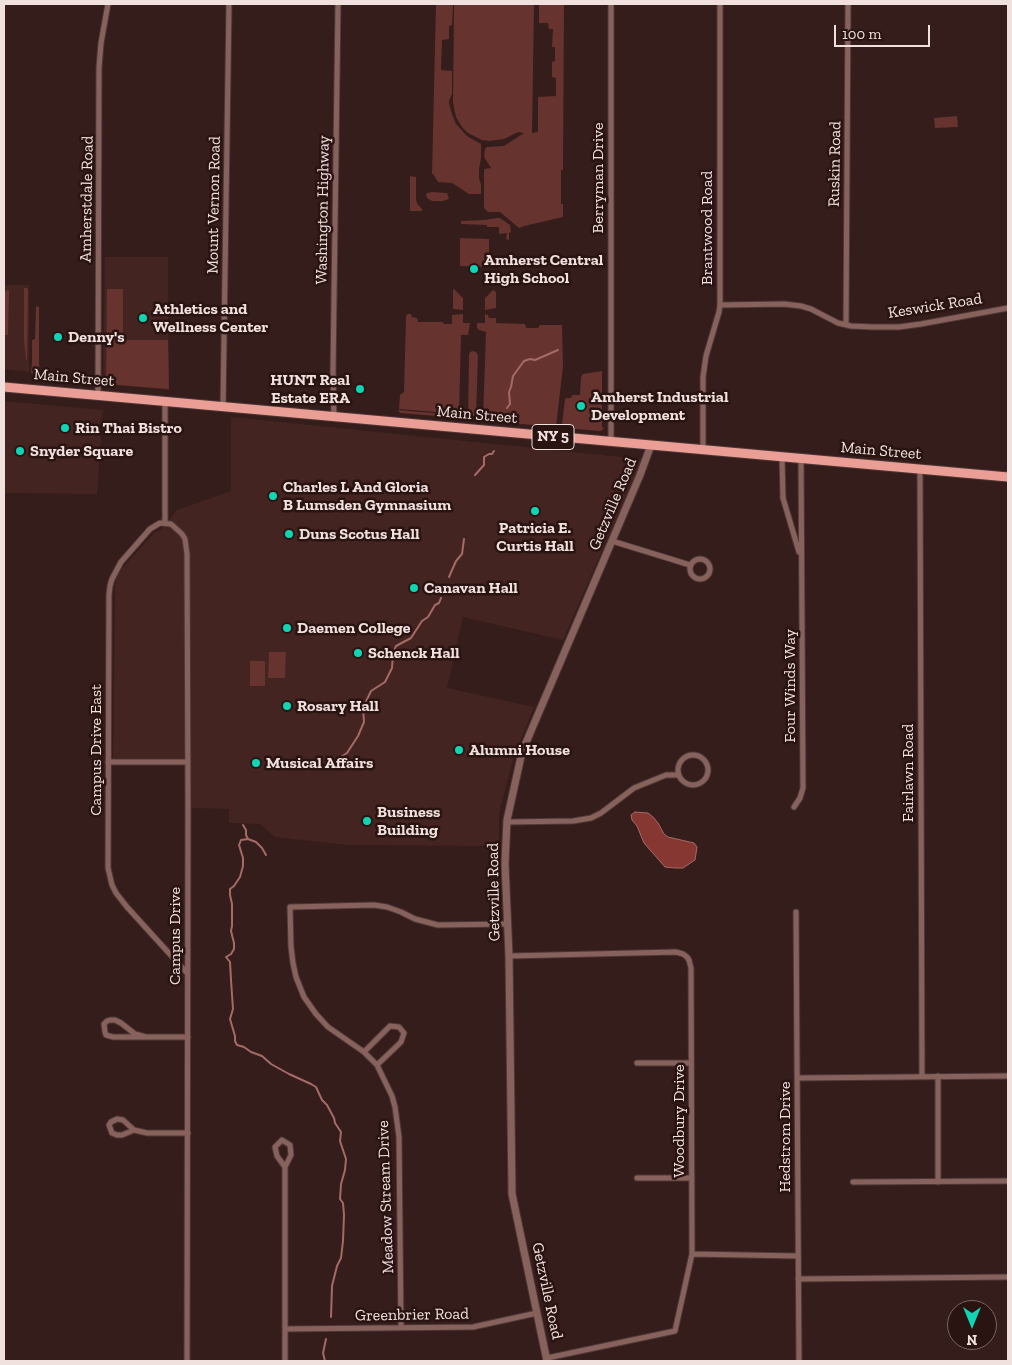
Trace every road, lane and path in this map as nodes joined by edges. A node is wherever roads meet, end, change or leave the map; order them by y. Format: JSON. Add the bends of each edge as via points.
{"nodes":[{"id":1,"x":108,"y":4,"type":"edge"},
{"id":2,"x":229,"y":4,"type":"edge"},
{"id":3,"x":338,"y":4,"type":"edge"},
{"id":4,"x":611,"y":4,"type":"edge"},
{"id":5,"x":720,"y":4,"type":"edge"},
{"id":6,"x":848,"y":4,"type":"edge"},
{"id":7,"x":720,"y":304,"type":"junction"},
{"id":8,"x":1008,"y":308,"type":"edge"},
{"id":9,"x":846,"y":325,"type":"junction"},
{"id":10,"x":4,"y":387,"type":"edge"},
{"id":11,"x":98,"y":395,"type":"junction"},
{"id":12,"x":165,"y":402,"type":"junction"},
{"id":13,"x":223,"y":407,"type":"junction"},
{"id":14,"x":334,"y":417,"type":"junction"},
{"id":15,"x":611,"y":442,"type":"junction"},
{"id":16,"x":651,"y":446,"type":"junction"},
{"id":17,"x":703,"y":450,"type":"junction"},
{"id":18,"x":782,"y":457,"type":"junction"},
{"id":19,"x":801,"y":459,"type":"junction"},
{"id":20,"x":920,"y":469,"type":"junction"},
{"id":21,"x":1008,"y":477,"type":"edge"},
{"id":22,"x":165,"y":522,"type":"junction"},
{"id":23,"x":612,"y":541,"type":"junction"},
{"id":24,"x":802,"y":562,"type":"junction"},
{"id":25,"x":690,"y":565,"type":"dead end"},
{"id":26,"x":108,"y":762,"type":"junction"},
{"id":27,"x":188,"y":762,"type":"junction"},
{"id":28,"x":678,"y":775,"type":"junction"},
{"id":29,"x":794,"y":807,"type":"dead end"},
{"id":30,"x":507,"y":822,"type":"junction"},
{"id":31,"x":796,"y":912,"type":"dead end"},
{"id":32,"x":508,"y":924,"type":"junction"},
{"id":33,"x":509,"y":956,"type":"junction"},
{"id":34,"x":188,"y":973,"type":"junction"},
{"id":35,"x":188,"y":1037,"type":"junction"},
{"id":36,"x":146,"y":1038,"type":"junction"},
{"id":37,"x":364,"y":1052,"type":"junction"},
{"id":38,"x":637,"y":1063,"type":"dead end"},
{"id":39,"x":691,"y":1063,"type":"junction"},
{"id":40,"x":377,"y":1065,"type":"junction"},
{"id":41,"x":922,"y":1076,"type":"junction"},
{"id":42,"x":938,"y":1076,"type":"junction"},
{"id":43,"x":1008,"y":1076,"type":"edge"},
{"id":44,"x":797,"y":1078,"type":"junction"},
{"id":45,"x":134,"y":1130,"type":"junction"},
{"id":46,"x":188,"y":1133,"type":"junction"},
{"id":47,"x":285,"y":1167,"type":"junction"},
{"id":48,"x":637,"y":1178,"type":"dead end"},
{"id":49,"x":692,"y":1178,"type":"junction"},
{"id":50,"x":1008,"y":1181,"type":"edge"},
{"id":51,"x":853,"y":1182,"type":"dead end"},
{"id":52,"x":938,"y":1182,"type":"junction"},
{"id":53,"x":692,"y":1254,"type":"junction"},
{"id":54,"x":798,"y":1256,"type":"junction"},
{"id":55,"x":1008,"y":1278,"type":"edge"},
{"id":56,"x":798,"y":1279,"type":"junction"},
{"id":57,"x":537,"y":1313,"type":"junction"},
{"id":58,"x":401,"y":1327,"type":"junction"},
{"id":59,"x":285,"y":1329,"type":"junction"},
{"id":60,"x":547,"y":1360,"type":"edge"},
{"id":61,"x":187,"y":1361,"type":"edge"},
{"id":62,"x":285,"y":1361,"type":"edge"},
{"id":63,"x":799,"y":1361,"type":"edge"}],
"edges":[{"from":1,"to":11,"type":"street","name":"Amherstdale Road","via":[[100,68]]},
{"from":2,"to":13,"type":"street","name":"Mount Vernon Road"},
{"from":3,"to":14,"type":"street","name":"Washington Highway"},
{"from":4,"to":15,"type":"street","name":"Berryman Drive"},
{"from":5,"to":7,"type":"street","name":"Brantwood Road"},
{"from":6,"to":9,"type":"street","name":"Ruskin Road"},
{"from":7,"to":9,"type":"street","name":"Keswick Road","via":[[801,306]]},
{"from":7,"to":17,"type":"street","name":"Brantwood Road","via":[[703,377]]},
{"from":8,"to":9,"type":"street","name":"Keswick Road","via":[[899,327]]},
{"from":10,"to":11,"type":"main road","name":"Main Street","number":"NY 5"},
{"from":11,"to":12,"type":"main road","name":"Main Street","number":"NY 5"},
{"from":12,"to":13,"type":"main road","name":"Main Street","number":"NY 5"},
{"from":12,"to":22,"type":"street"},
{"from":13,"to":14,"type":"main road","name":"Main Street","number":"NY 5"},
{"from":14,"to":15,"type":"main road","name":"Main Street","number":"NY 5"},
{"from":15,"to":16,"type":"main road","name":"Main Street","number":"NY 5"},
{"from":16,"to":17,"type":"main road","name":"Main Street","number":"NY 5"},
{"from":16,"to":23,"type":"street","name":"Getzville Road"},
{"from":17,"to":18,"type":"main road","name":"Main Street","number":"NY 5"},
{"from":18,"to":19,"type":"main road","name":"Main Street","number":"NY 5"},
{"from":18,"to":24,"type":"street","name":"Four Winds Way","via":[[783,498]]},
{"from":19,"to":20,"type":"main road","name":"Main Street","number":"NY 5"},
{"from":19,"to":24,"type":"street","name":"Four Winds Way"},
{"from":20,"to":21,"type":"main road","name":"Main Street","number":"NY 5"},
{"from":20,"to":41,"type":"street","name":"Fairlawn Road"},
{"from":22,"to":26,"type":"street","name":"Campus Drive East","via":[[156,524],[141,538],[115,572],[110,586]]},
{"from":22,"to":27,"type":"street","name":"Campus Drive","via":[[176,527],[187,547]]},
{"from":23,"to":25,"type":"street"},
{"from":23,"to":30,"type":"street","name":"Getzville Road","via":[[522,752]]},
{"from":24,"to":29,"type":"street","name":"Four Winds Way","via":[[803,788]]},
{"from":26,"to":27,"type":"street"},
{"from":26,"to":34,"type":"street","name":"Campus Drive East","via":[[108,861],[112,885],[127,907]]},
{"from":27,"to":34,"type":"street","name":"Campus Drive"},
{"from":28,"to":28,"type":"street","via":[[689,785],[700,784],[707,777],[708,767],[699,756],[689,756],[681,761]]},
{"from":28,"to":30,"type":"street","via":[[666,775],[634,788],[591,818]]},
{"from":30,"to":32,"type":"street","name":"Getzville Road"},
{"from":31,"to":44,"type":"street","name":"Hedstrom Drive"},
{"from":32,"to":33,"type":"street","name":"Getzville Road"},
{"from":32,"to":37,"type":"street","name":"Meadow Stream Drive","via":[[431,924],[374,905],[290,906],[293,963],[304,997],[328,1027]]},
{"from":33,"to":39,"type":"street","name":"Woodbury Drive","via":[[683,954],[690,960],[691,968]]},
{"from":33,"to":57,"type":"street","name":"Getzville Road","via":[[512,1194]]},
{"from":34,"to":35,"type":"street","name":"Campus Drive"},
{"from":35,"to":36,"type":"street"},
{"from":35,"to":46,"type":"street","name":"Campus Drive"},
{"from":36,"to":36,"type":"street","via":[[115,1020],[104,1024],[106,1035]]},
{"from":37,"to":40,"type":"street","name":"Meadow Stream Drive"},
{"from":37,"to":40,"type":"street","via":[[390,1026],[399,1027],[404,1033],[401,1042]]},
{"from":38,"to":39,"type":"street"},
{"from":39,"to":49,"type":"street","name":"Woodbury Drive"},
{"from":40,"to":58,"type":"street","name":"Meadow Stream Drive","via":[[392,1096],[398,1122]]},
{"from":41,"to":42,"type":"street"},
{"from":41,"to":44,"type":"street"},
{"from":42,"to":43,"type":"street"},
{"from":42,"to":52,"type":"street"},
{"from":44,"to":54,"type":"street","name":"Hedstrom Drive"},
{"from":45,"to":45,"type":"street","via":[[117,1118],[108,1126],[117,1136]]},
{"from":45,"to":46,"type":"street"},
{"from":46,"to":61,"type":"street","name":"Campus Drive"},
{"from":47,"to":47,"type":"street","via":[[275,1147],[282,1140],[290,1145],[291,1155]]},
{"from":47,"to":59,"type":"street"},
{"from":48,"to":49,"type":"street"},
{"from":49,"to":53,"type":"street","name":"Woodbury Drive"},
{"from":50,"to":52,"type":"street"},
{"from":51,"to":52,"type":"street"},
{"from":53,"to":54,"type":"street"},
{"from":53,"to":60,"type":"street","name":"Woodbury Drive","via":[[675,1331]]},
{"from":54,"to":56,"type":"street","name":"Hedstrom Drive"},
{"from":55,"to":56,"type":"street"},
{"from":56,"to":63,"type":"street","name":"Hedstrom Drive"},
{"from":57,"to":58,"type":"street","name":"Greenbrier Road","via":[[474,1327]]},
{"from":57,"to":60,"type":"street","name":"Getzville Road"},
{"from":58,"to":59,"type":"street","name":"Greenbrier Road"},
{"from":59,"to":62,"type":"street"}]}
